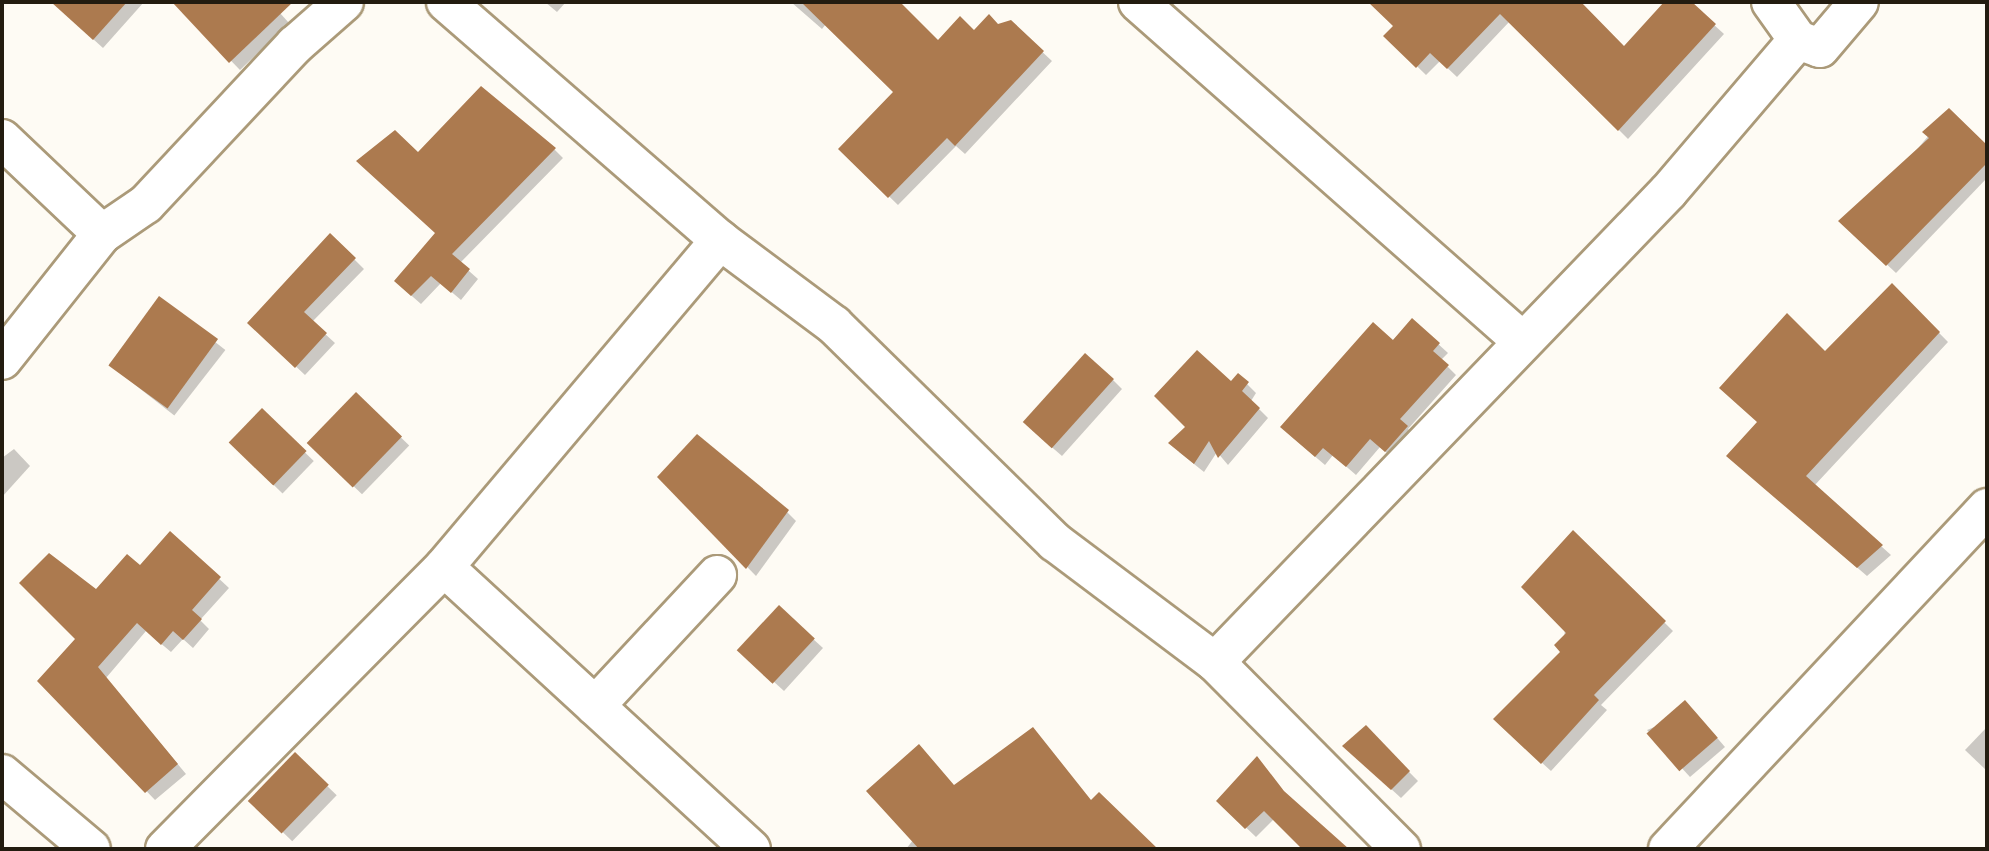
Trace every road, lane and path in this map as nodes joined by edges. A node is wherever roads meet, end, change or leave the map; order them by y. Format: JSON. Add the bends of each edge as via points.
{"nodes":[{"id":1,"x":344,"y":2,"type":"edge"},
{"id":2,"x":446,"y":2,"type":"edge"},
{"id":3,"x":1138,"y":2,"type":"edge"},
{"id":4,"x":1771,"y":2,"type":"edge"},
{"id":5,"x":1859,"y":2,"type":"edge"},
{"id":6,"x":1798,"y":40,"type":"junction"},
{"id":7,"x":2,"y":139,"type":"edge"},
{"id":8,"x":102,"y":234,"type":"junction"},
{"id":9,"x":720,"y":240,"type":"junction"},
{"id":10,"x":1522,"y":341,"type":"junction"},
{"id":11,"x":2,"y":360,"type":"edge"},
{"id":12,"x":1987,"y":508,"type":"edge"},
{"id":13,"x":444,"y":567,"type":"junction"},
{"id":14,"x":718,"y":575,"type":"dead end"},
{"id":15,"x":1215,"y":662,"type":"junction"},
{"id":16,"x":595,"y":706,"type":"junction"},
{"id":17,"x":2,"y":774,"type":"edge"},
{"id":18,"x":91,"y":849,"type":"edge"},
{"id":19,"x":164,"y":849,"type":"edge"},
{"id":20,"x":751,"y":849,"type":"edge"},
{"id":21,"x":1401,"y":849,"type":"edge"},
{"id":22,"x":1668,"y":849,"type":"edge"}],
"edges":[{"from":1,"to":8,"type":"street","via":[[295,45],[146,204]]},
{"from":2,"to":9,"type":"street"},
{"from":3,"to":10,"type":"street"},
{"from":4,"to":6,"type":"street"},
{"from":5,"to":6,"type":"street","via":[[1819,48]]},
{"from":6,"to":10,"type":"street","via":[[1668,192]]},
{"from":7,"to":8,"type":"street"},
{"from":8,"to":11,"type":"street"},
{"from":9,"to":13,"type":"street"},
{"from":9,"to":15,"type":"street","via":[[834,325],[1055,542]]},
{"from":10,"to":15,"type":"street"},
{"from":12,"to":22,"type":"street"},
{"from":13,"to":16,"type":"street"},
{"from":13,"to":19,"type":"street"},
{"from":14,"to":16,"type":"street"},
{"from":15,"to":21,"type":"street"},
{"from":16,"to":20,"type":"street"},
{"from":17,"to":18,"type":"street"}]}
